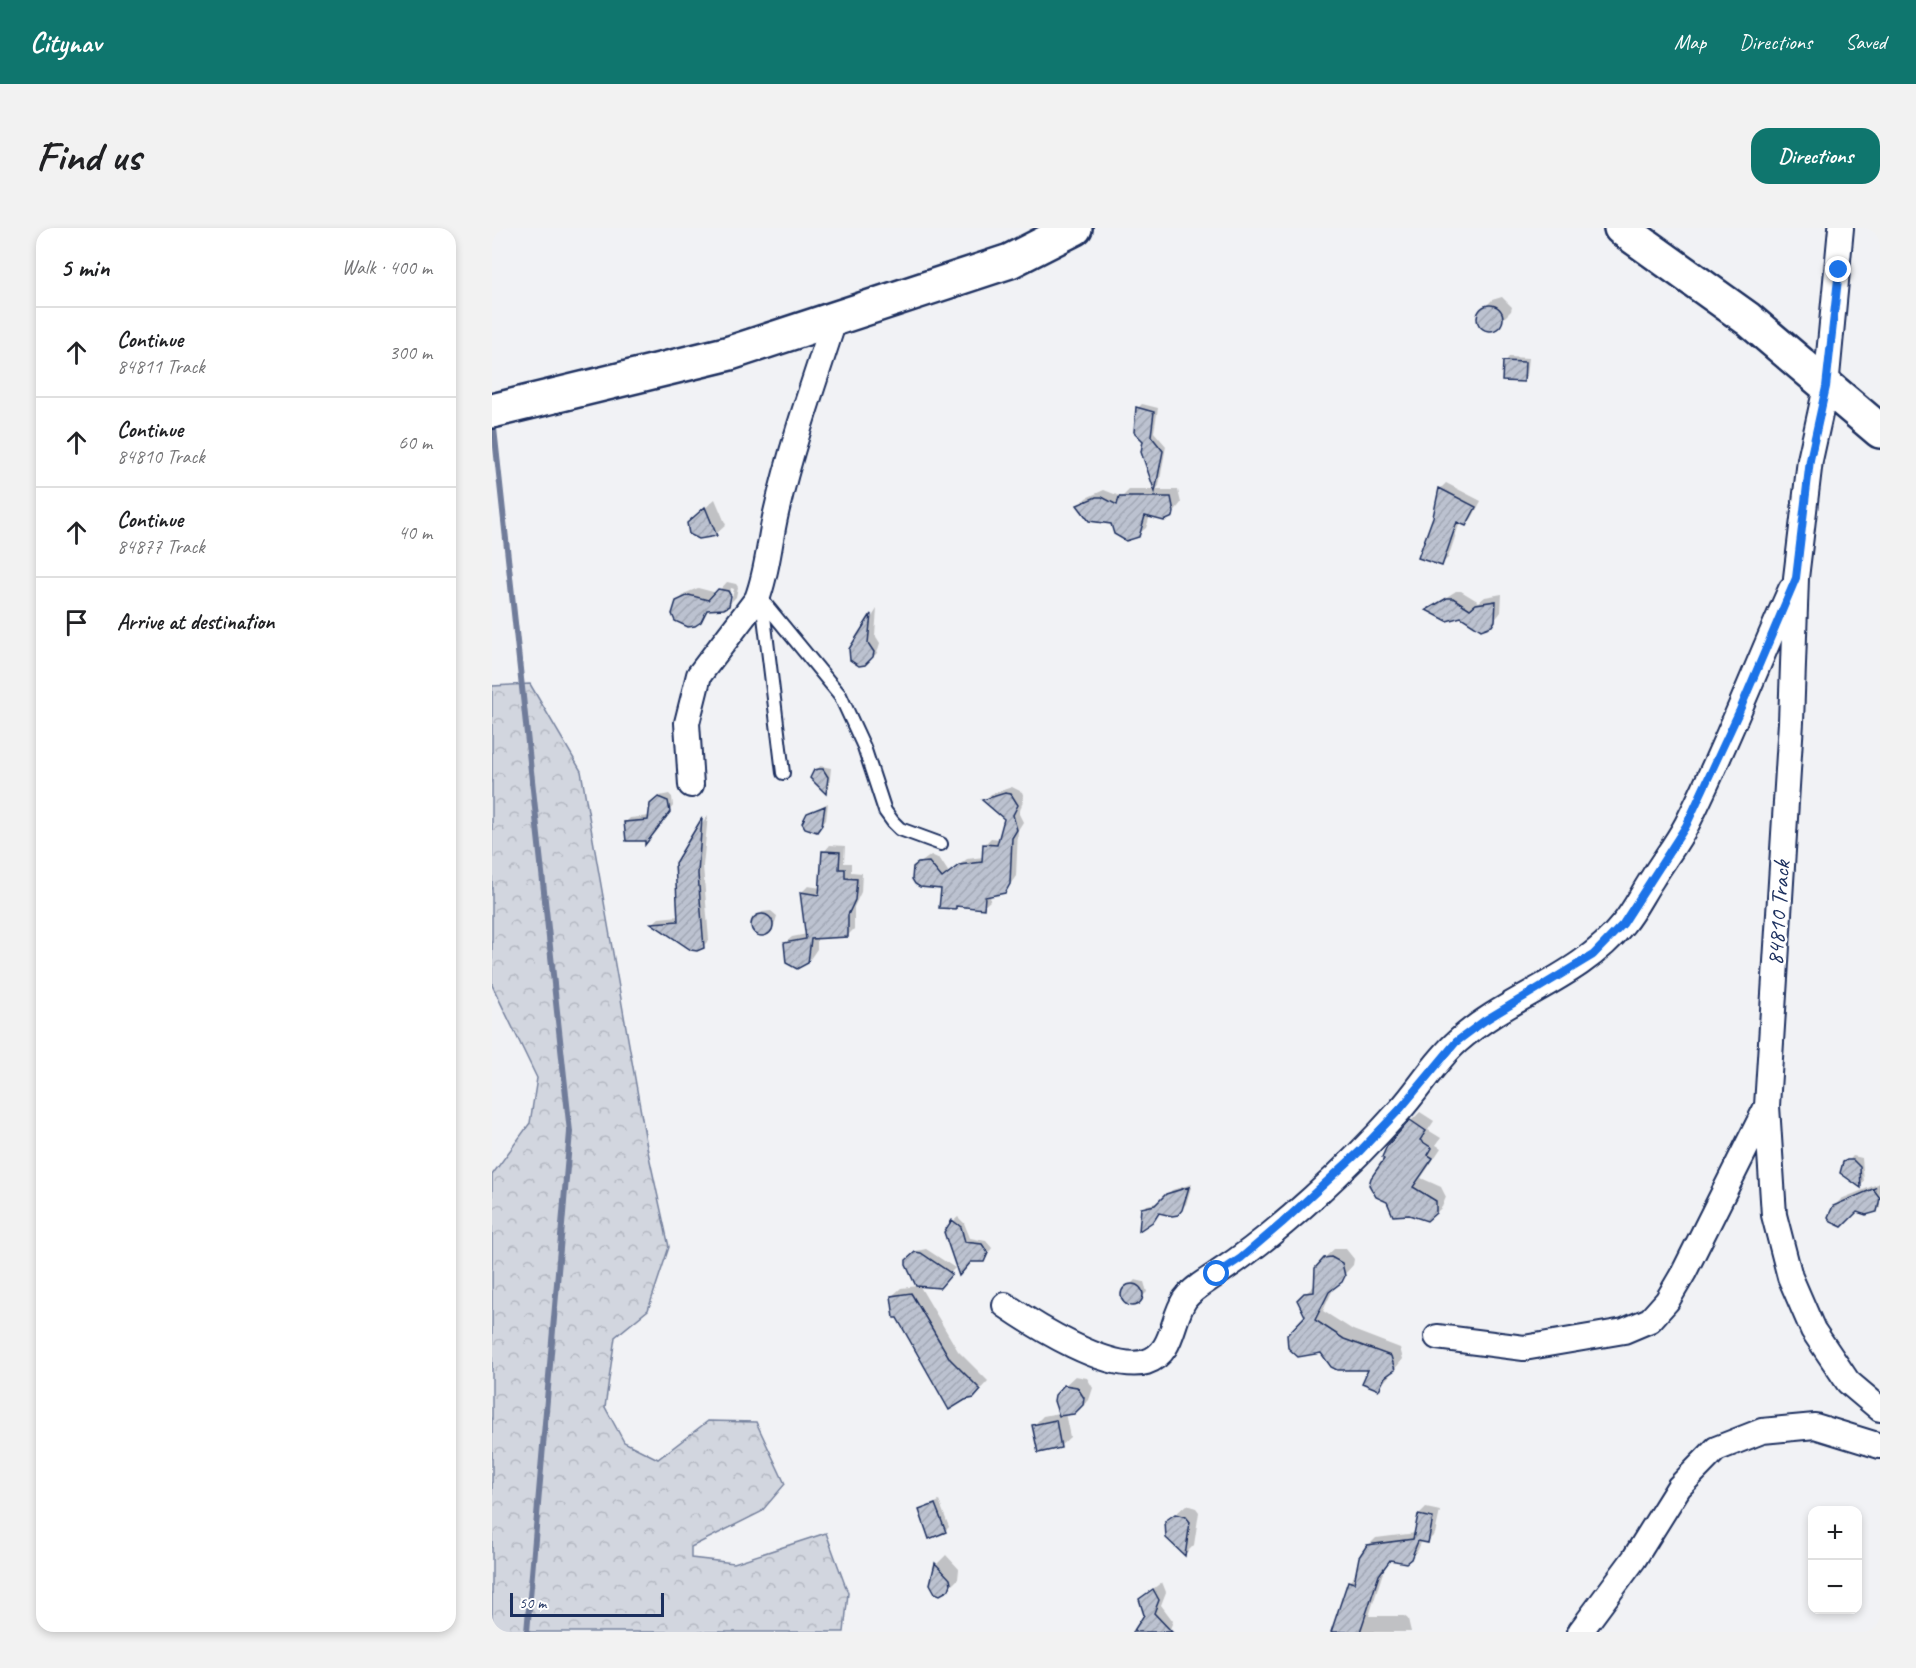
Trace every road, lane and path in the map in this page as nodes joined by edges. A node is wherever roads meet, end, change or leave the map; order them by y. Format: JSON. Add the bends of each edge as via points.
{"nodes":[{"id":1,"x":1075,"y":228,"type":"edge"},
{"id":2,"x":1621,"y":228,"type":"edge"},
{"id":3,"x":1841,"y":228,"type":"edge"},
{"id":4,"x":835,"y":318,"type":"junction"},
{"id":5,"x":1826,"y":387,"type":"junction"},
{"id":6,"x":492,"y":411,"type":"edge"},
{"id":7,"x":1880,"y":431,"type":"edge"},
{"id":8,"x":1796,"y":578,"type":"junction"},
{"id":9,"x":761,"y":595,"type":"junction"},
{"id":10,"x":783,"y":773,"type":"dead end"},
{"id":11,"x":691,"y":785,"type":"dead end"},
{"id":12,"x":941,"y":844,"type":"dead end"},
{"id":13,"x":1767,"y":1106,"type":"junction"},
{"id":14,"x":1005,"y":1305,"type":"dead end"},
{"id":15,"x":1437,"y":1336,"type":"dead end"},
{"id":16,"x":1880,"y":1409,"type":"edge"},
{"id":17,"x":1880,"y":1446,"type":"edge"},
{"id":18,"x":1580,"y":1632,"type":"edge"}],
"edges":[{"from":1,"to":4,"type":"street","via":[[1010,261]]},
{"from":2,"to":5,"type":"street","via":[[1748,319]]},
{"from":3,"to":5,"type":"street","name":"84810 Track"},
{"from":4,"to":6,"type":"street","via":[[730,354]]},
{"from":4,"to":9,"type":"street","via":[[775,515]]},
{"from":5,"to":7,"type":"street"},
{"from":5,"to":8,"type":"street","name":"84810 Track","via":[[1810,460]]},
{"from":8,"to":13,"type":"street","name":"84810 Track"},
{"from":8,"to":14,"type":"street","via":[[1686,826],[1623,924],[1593,955],[1456,1042],[1401,1108],[1351,1159],[1249,1252],[1187,1296],[1161,1353],[1146,1362],[1125,1364],[1106,1359],[1047,1333]]},
{"from":9,"to":10,"type":"lane"},
{"from":9,"to":11,"type":"street","via":[[699,675],[687,723]]},
{"from":9,"to":12,"type":"lane","via":[[840,695],[864,747],[885,811],[900,829]]},
{"from":13,"to":15,"type":"street","via":[[1684,1272],[1668,1301],[1650,1320],[1624,1331],[1524,1348]]},
{"from":13,"to":16,"type":"street","name":"84810 Track","via":[[1774,1215],[1790,1277],[1813,1330],[1848,1382]]},
{"from":17,"to":18,"type":"street","via":[[1815,1426],[1762,1431],[1716,1449],[1679,1487],[1634,1559]]}]}
